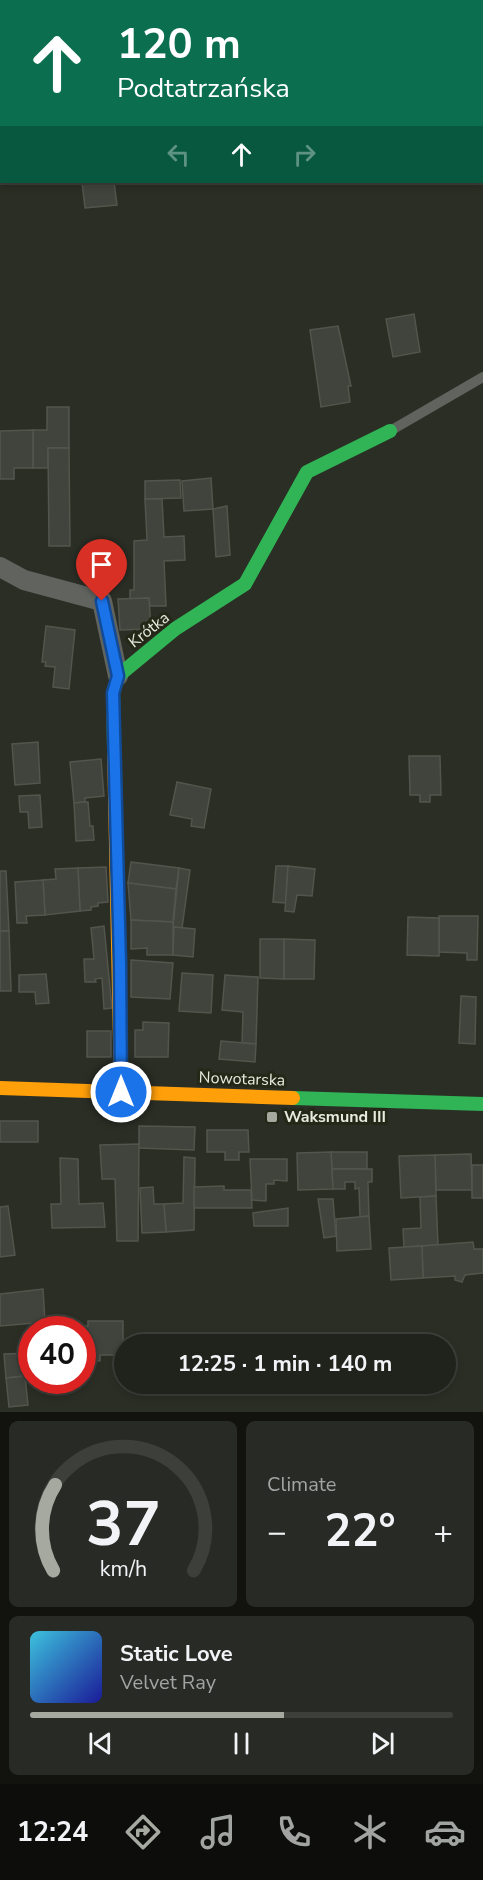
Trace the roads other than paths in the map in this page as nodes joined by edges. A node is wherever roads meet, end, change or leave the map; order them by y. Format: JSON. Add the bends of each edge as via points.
{"nodes":[{"id":1,"x":483,"y":377,"type":"edge"},
{"id":2,"x":390,"y":431,"type":"joint"},
{"id":3,"x":0,"y":567,"type":"edge"},
{"id":4,"x":118,"y":676,"type":"junction"},
{"id":5,"x":0,"y":1088,"type":"edge"},
{"id":6,"x":121,"y":1092,"type":"junction"},
{"id":7,"x":483,"y":1104,"type":"edge"}],
"edges":[{"from":1,"to":2,"type":"lane"},
{"from":2,"to":4,"type":"street","name":"Krótka","via":[[307,472],[245,584],[176,629]]},
{"from":3,"to":4,"type":"street","via":[[24,580],[102,601]]},
{"from":4,"to":6,"type":"street","via":[[113,693]]},
{"from":5,"to":6,"type":"street","name":"Nowotarska"},
{"from":6,"to":7,"type":"street","name":"Nowotarska"}]}
